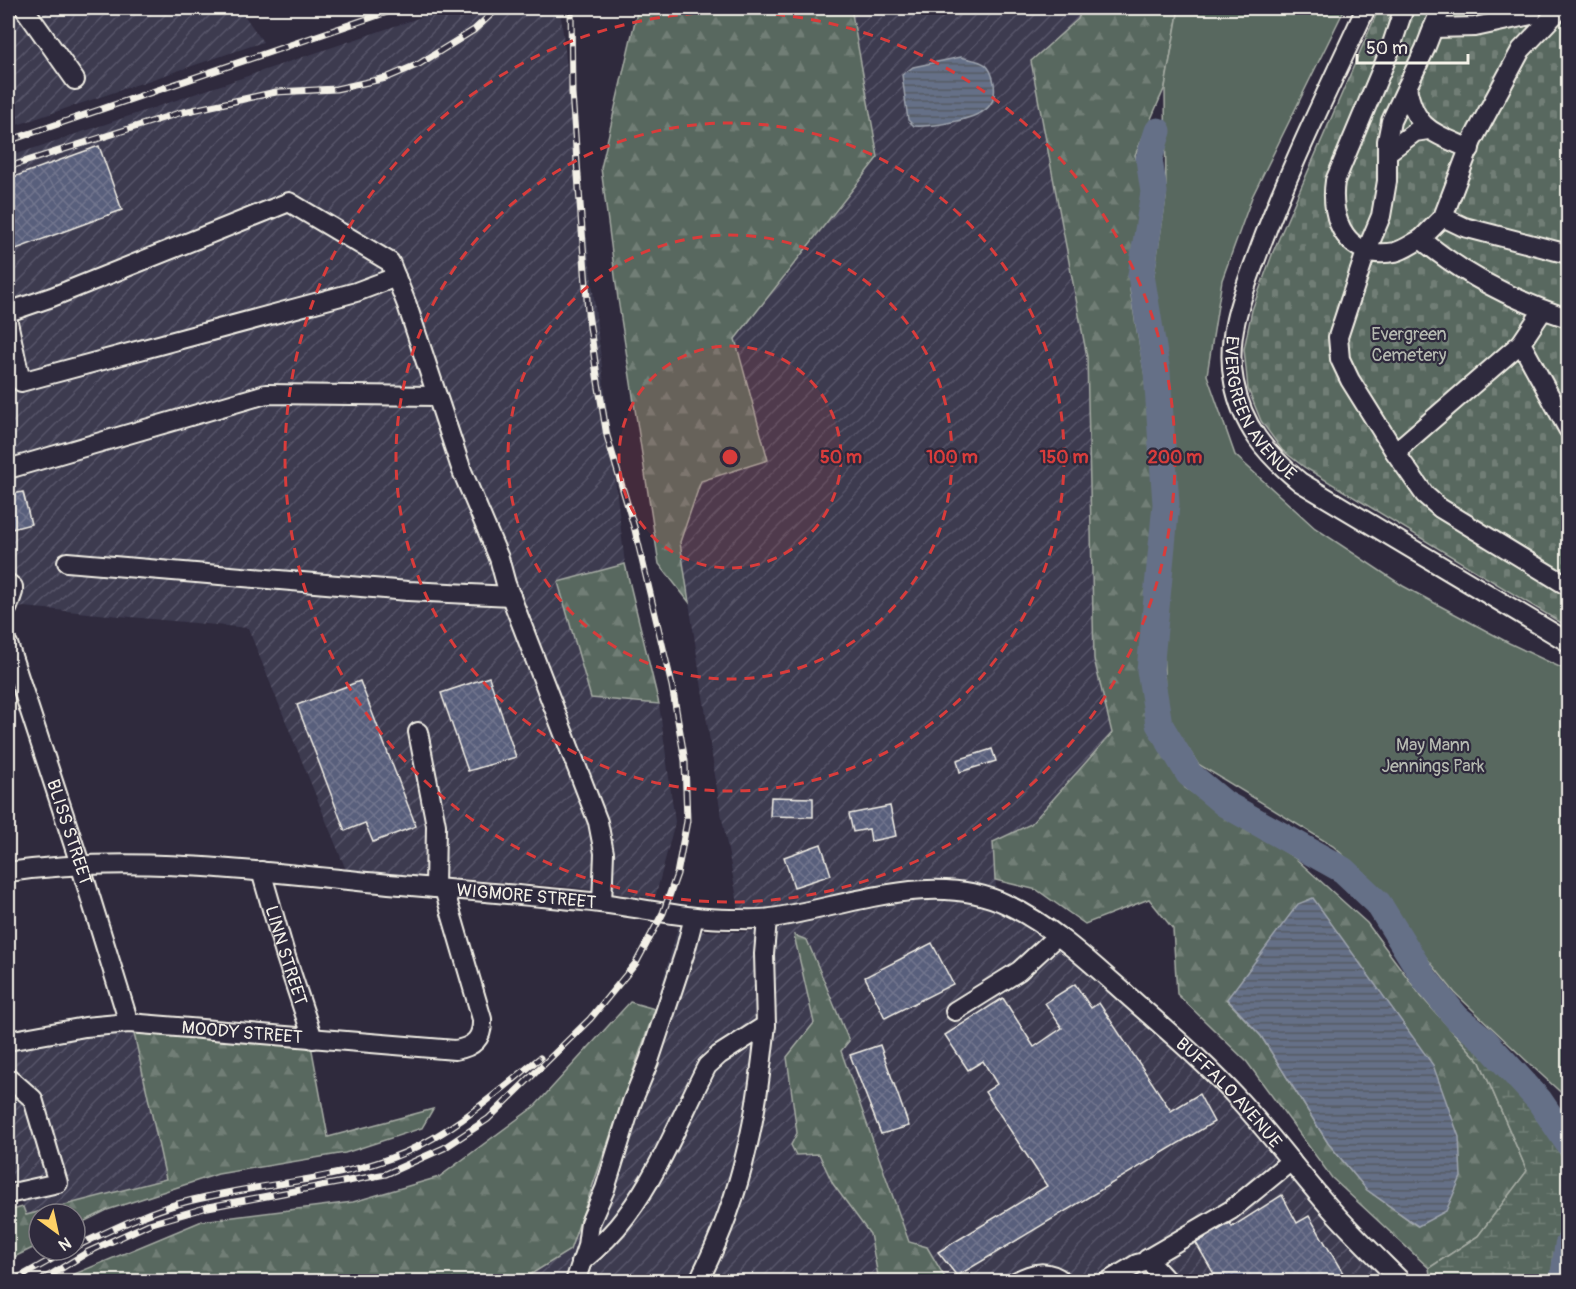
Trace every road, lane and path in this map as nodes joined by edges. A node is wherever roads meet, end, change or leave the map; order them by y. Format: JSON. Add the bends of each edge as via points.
{"nodes":[{"id":1,"x":24,"y":8,"type":"edge"},
{"id":2,"x":1366,"y":8,"type":"edge"},
{"id":3,"x":1404,"y":8,"type":"edge"},
{"id":4,"x":1441,"y":8,"type":"edge"},
{"id":5,"x":1561,"y":8,"type":"edge"},
{"id":6,"x":1532,"y":11,"type":"edge"},
{"id":7,"x":1433,"y":28,"type":"junction"},
{"id":8,"x":1521,"y":50,"type":"junction"},
{"id":9,"x":75,"y":80,"type":"dead end"},
{"id":10,"x":1407,"y":87,"type":"junction"},
{"id":11,"x":1428,"y":130,"type":"junction"},
{"id":12,"x":1470,"y":149,"type":"junction"},
{"id":13,"x":1388,"y":152,"type":"junction"},
{"id":14,"x":1443,"y":217,"type":"junction"},
{"id":15,"x":1421,"y":239,"type":"junction"},
{"id":16,"x":1366,"y":252,"type":"junction"},
{"id":17,"x":1569,"y":254,"type":"edge"},
{"id":18,"x":396,"y":277,"type":"junction"},
{"id":19,"x":1543,"y":310,"type":"junction"},
{"id":20,"x":8,"y":312,"type":"edge"},
{"id":21,"x":1569,"y":318,"type":"edge"},
{"id":22,"x":8,"y":321,"type":"edge"},
{"id":23,"x":1521,"y":343,"type":"junction"},
{"id":24,"x":14,"y":384,"type":"edge"},
{"id":25,"x":437,"y":396,"type":"junction"},
{"id":26,"x":1569,"y":429,"type":"edge"},
{"id":27,"x":1395,"y":452,"type":"junction"},
{"id":28,"x":8,"y":469,"type":"edge"},
{"id":29,"x":68,"y":562,"type":"dead end"},
{"id":30,"x":8,"y":583,"type":"edge"},
{"id":31,"x":1569,"y":586,"type":"edge"},
{"id":32,"x":511,"y":596,"type":"junction"},
{"id":33,"x":8,"y":607,"type":"edge"},
{"id":34,"x":1569,"y":642,"type":"edge"},
{"id":35,"x":8,"y":644,"type":"edge"},
{"id":36,"x":418,"y":732,"type":"dead end"},
{"id":37,"x":80,"y":864,"type":"junction"},
{"id":38,"x":261,"y":871,"type":"junction"},
{"id":39,"x":8,"y":872,"type":"edge"},
{"id":40,"x":439,"y":889,"type":"junction"},
{"id":41,"x":602,"y":903,"type":"junction"},
{"id":42,"x":694,"y":917,"type":"junction"},
{"id":43,"x":767,"y":919,"type":"junction"},
{"id":44,"x":1038,"y":921,"type":"joint"},
{"id":45,"x":1057,"y":936,"type":"junction"},
{"id":46,"x":955,"y":1011,"type":"dead end"},
{"id":47,"x":129,"y":1023,"type":"junction"},
{"id":48,"x":766,"y":1025,"type":"junction"},
{"id":49,"x":313,"y":1039,"type":"junction"},
{"id":50,"x":8,"y":1041,"type":"edge"},
{"id":51,"x":8,"y":1077,"type":"edge"},
{"id":52,"x":1291,"y":1161,"type":"junction"},
{"id":53,"x":8,"y":1194,"type":"edge"},
{"id":54,"x":1149,"y":1261,"type":"junction"},
{"id":55,"x":581,"y":1262,"type":"junction"},
{"id":56,"x":575,"y":1281,"type":"edge"},
{"id":57,"x":698,"y":1281,"type":"edge"},
{"id":58,"x":1015,"y":1281,"type":"edge"},
{"id":59,"x":1065,"y":1281,"type":"edge"},
{"id":60,"x":1107,"y":1281,"type":"edge"},
{"id":61,"x":1168,"y":1281,"type":"edge"},
{"id":62,"x":1402,"y":1281,"type":"edge"}],
"edges":[{"from":1,"to":9,"type":"street"},
{"from":2,"to":34,"type":"street","name":"EVERGREEN AVENUE","via":[[1281,192],[1241,302],[1231,351],[1239,403],[1259,441],[1300,482]]},
{"from":3,"to":16,"type":"street","via":[[1335,181],[1332,198],[1338,222],[1352,242]]},
{"from":4,"to":7,"type":"street"},
{"from":5,"to":8,"type":"street"},
{"from":6,"to":7,"type":"street","via":[[1475,27]]},
{"from":6,"to":8,"type":"street"},
{"from":7,"to":10,"type":"street"},
{"from":8,"to":12,"type":"street"},
{"from":10,"to":11,"type":"street","via":[[1410,104]]},
{"from":10,"to":13,"type":"street","via":[[1391,121]]},
{"from":11,"to":12,"type":"street"},
{"from":11,"to":13,"type":"street","via":[[1415,132]]},
{"from":12,"to":14,"type":"street"},
{"from":13,"to":16,"type":"street","via":[[1381,216]]},
{"from":14,"to":15,"type":"street"},
{"from":14,"to":17,"type":"street"},
{"from":15,"to":16,"type":"street","via":[[1396,252]]},
{"from":15,"to":19,"type":"street","via":[[1456,267]]},
{"from":16,"to":27,"type":"street","via":[[1338,337],[1340,359]]},
{"from":18,"to":20,"type":"street","via":[[390,262],[289,202]]},
{"from":18,"to":24,"type":"street","via":[[356,292]]},
{"from":18,"to":25,"type":"street"},
{"from":19,"to":21,"type":"street"},
{"from":19,"to":23,"type":"street"},
{"from":22,"to":24,"type":"street"},
{"from":23,"to":26,"type":"street"},
{"from":23,"to":27,"type":"street"},
{"from":25,"to":28,"type":"street","via":[[266,394]]},
{"from":25,"to":32,"type":"street"},
{"from":27,"to":31,"type":"street","via":[[1425,495],[1440,508]]},
{"from":29,"to":32,"type":"street"},
{"from":30,"to":33,"type":"street","via":[[14,592]]},
{"from":32,"to":41,"type":"street","via":[[598,822],[604,854]]},
{"from":35,"to":37,"type":"street","name":"BLISS STREET"},
{"from":36,"to":40,"type":"street","via":[[436,825]]},
{"from":37,"to":38,"type":"street","name":"WIGMORE STREET","via":[[149,863]]},
{"from":37,"to":39,"type":"street","name":"WIGMORE STREET"},
{"from":37,"to":47,"type":"street","name":"BLISS STREET"},
{"from":38,"to":40,"type":"street","name":"WIGMORE STREET"},
{"from":38,"to":49,"type":"street","name":"LINN STREET"},
{"from":40,"to":41,"type":"street","name":"WIGMORE STREET"},
{"from":40,"to":49,"type":"street","name":"MOODY STREET","via":[[482,1019],[483,1028],[476,1042],[455,1050]]},
{"from":41,"to":42,"type":"street","name":"WIGMORE STREET"},
{"from":42,"to":43,"type":"street","name":"WIGMORE STREET"},
{"from":42,"to":55,"type":"street"},
{"from":43,"to":44,"type":"street","name":"WIGMORE STREET","via":[[926,890],[987,896]]},
{"from":43,"to":48,"type":"street"},
{"from":44,"to":45,"type":"street","name":"BUFFALO AVENUE"},
{"from":45,"to":46,"type":"street","via":[[1019,971]]},
{"from":45,"to":52,"type":"street","name":"BUFFALO AVENUE","via":[[1090,961],[1230,1091]]},
{"from":47,"to":49,"type":"street","name":"MOODY STREET"},
{"from":47,"to":50,"type":"street","name":"MOODY STREET"},
{"from":48,"to":55,"type":"street","via":[[707,1066],[652,1177],[627,1216]]},
{"from":48,"to":57,"type":"street","via":[[747,1148],[708,1263]]},
{"from":51,"to":53,"type":"street","via":[[33,1099],[58,1183]]},
{"from":52,"to":54,"type":"street","via":[[1231,1210]]},
{"from":52,"to":62,"type":"street","name":"BUFFALO AVENUE","via":[[1331,1210]]},
{"from":54,"to":60,"type":"street"},
{"from":54,"to":61,"type":"street"},
{"from":55,"to":56,"type":"street"},
{"from":58,"to":59,"type":"street","via":[[1040,1272],[1055,1274]]}]}
